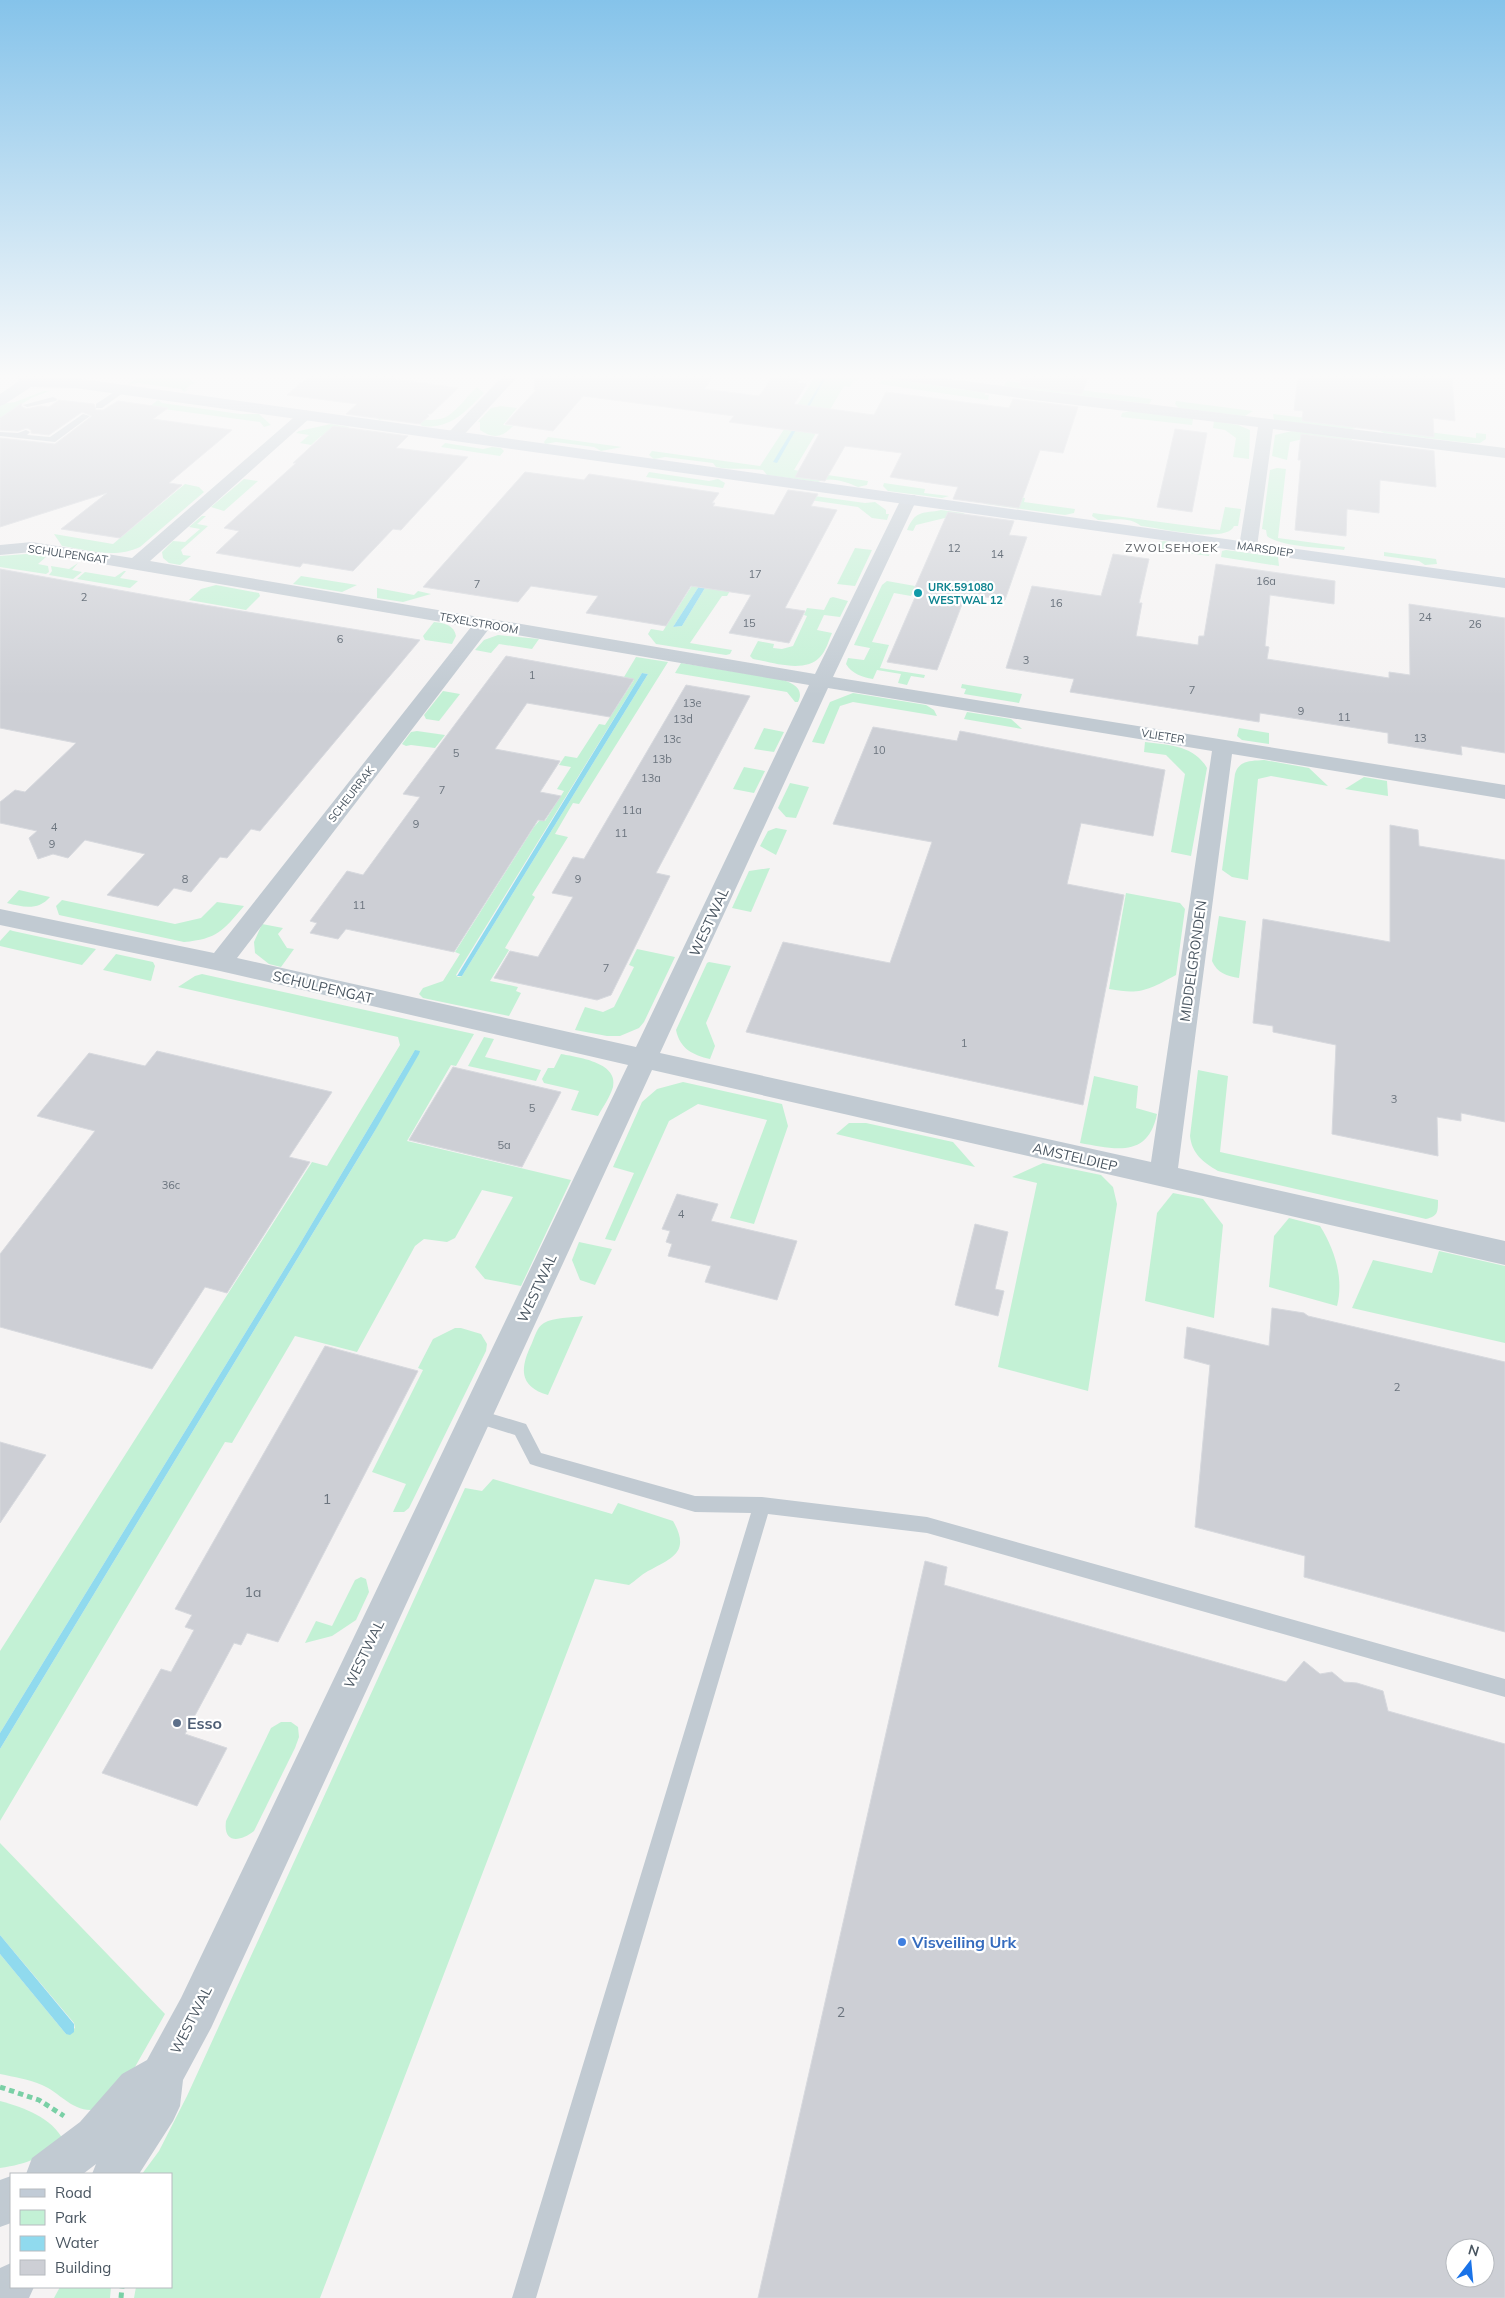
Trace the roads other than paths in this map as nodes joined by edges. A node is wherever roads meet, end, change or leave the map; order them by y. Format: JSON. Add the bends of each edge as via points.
{"nodes":[{"id":1,"x":229,"y":482,"type":"edge"},
{"id":2,"x":788,"y":482,"type":"edge"},
{"id":3,"x":1257,"y":482,"type":"edge"},
{"id":4,"x":909,"y":499,"type":"junction"},
{"id":5,"x":1248,"y":547,"type":"junction"},
{"id":6,"x":0,"y":550,"type":"edge"},
{"id":7,"x":136,"y":564,"type":"junction"},
{"id":8,"x":1505,"y":583,"type":"edge"},
{"id":9,"x":483,"y":624,"type":"junction"},
{"id":10,"x":821,"y":681,"type":"junction"},
{"id":11,"x":1223,"y":746,"type":"junction"},
{"id":12,"x":1505,"y":792,"type":"edge"},
{"id":13,"x":0,"y":916,"type":"edge"},
{"id":14,"x":220,"y":963,"type":"junction"},
{"id":15,"x":644,"y":1061,"type":"junction"},
{"id":16,"x":1163,"y":1176,"type":"junction"},
{"id":17,"x":1505,"y":1253,"type":"edge"},
{"id":18,"x":476,"y":1416,"type":"junction"},
{"id":19,"x":762,"y":1505,"type":"junction"},
{"id":20,"x":1505,"y":1688,"type":"edge"},
{"id":21,"x":162,"y":2075,"type":"junction"},
{"id":22,"x":49,"y":2173,"type":"edge"},
{"id":23,"x":115,"y":2173,"type":"edge"},
{"id":24,"x":10,"y":2287,"type":"edge"},
{"id":25,"x":0,"y":2296,"type":"edge"},
{"id":26,"x":524,"y":2298,"type":"edge"}],
"edges":[{"from":1,"to":7,"type":"street"},
{"from":2,"to":4,"type":"street","name":"MARSDIEP"},
{"from":3,"to":5,"type":"street"},
{"from":4,"to":5,"type":"street","name":"MARSDIEP"},
{"from":4,"to":10,"type":"street","name":"WESTWAL"},
{"from":5,"to":8,"type":"street","name":"MARSDIEP"},
{"from":6,"to":7,"type":"street","name":"SCHULPENGAT","via":[[32,548]]},
{"from":7,"to":9,"type":"street","name":"TEXELSTROOM"},
{"from":9,"to":10,"type":"street","name":"TEXELSTROOM"},
{"from":9,"to":14,"type":"street","name":"SCHEURRAK"},
{"from":10,"to":11,"type":"street","name":"VLIETER"},
{"from":10,"to":15,"type":"street","name":"WESTWAL"},
{"from":11,"to":12,"type":"street","name":"VLIETER"},
{"from":11,"to":16,"type":"street","name":"MIDDELGRONDEN"},
{"from":13,"to":14,"type":"street","name":"SCHULPENGAT"},
{"from":14,"to":15,"type":"street","name":"SCHULPENGAT"},
{"from":15,"to":16,"type":"street","name":"AMSTELDIEP"},
{"from":15,"to":18,"type":"street","name":"WESTWAL"},
{"from":16,"to":17,"type":"street","name":"AMSTELDIEP"},
{"from":18,"to":19,"type":"lane","via":[[520,1429],[536,1459],[695,1504]]},
{"from":18,"to":21,"type":"street","name":"WESTWAL","via":[[200,2004]]},
{"from":19,"to":20,"type":"lane","via":[[927,1525]]},
{"from":19,"to":26,"type":"lane"},
{"from":21,"to":22,"type":"street","via":[[137,2089],[95,2137]]},
{"from":21,"to":23,"type":"street","name":"WESTWAL","via":[[158,2106]]},
{"from":24,"to":25,"type":"street"}]}
